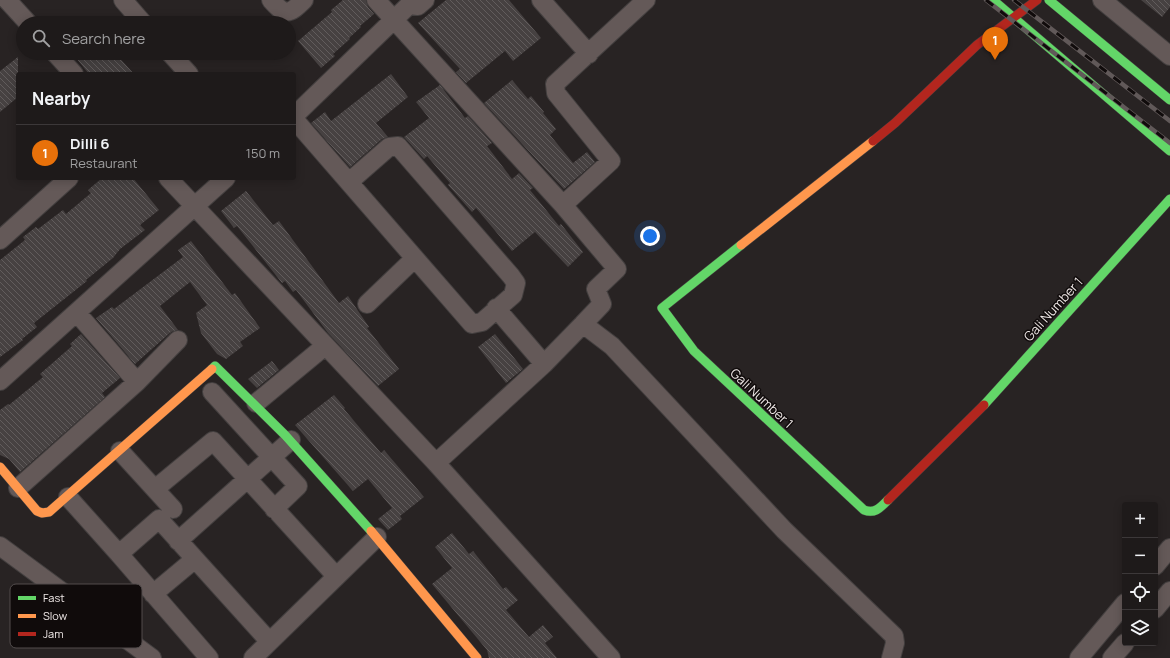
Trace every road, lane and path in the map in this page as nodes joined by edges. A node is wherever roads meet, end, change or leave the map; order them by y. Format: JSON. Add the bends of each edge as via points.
{"nodes":[{"id":1,"x":8,"y":0,"type":"edge"},
{"id":2,"x":123,"y":0,"type":"edge"},
{"id":3,"x":271,"y":0,"type":"edge"},
{"id":4,"x":304,"y":0,"type":"edge"},
{"id":5,"x":376,"y":0,"type":"edge"},
{"id":6,"x":541,"y":0,"type":"edge"},
{"id":7,"x":646,"y":0,"type":"edge"},
{"id":8,"x":993,"y":0,"type":"edge"},
{"id":9,"x":1037,"y":0,"type":"edge"},
{"id":10,"x":1049,"y":0,"type":"edge"},
{"id":11,"x":1102,"y":0,"type":"edge"},
{"id":12,"x":414,"y":2,"type":"edge"},
{"id":13,"x":0,"y":7,"type":"edge"},
{"id":14,"x":22,"y":16,"type":"edge"},
{"id":15,"x":137,"y":16,"type":"edge"},
{"id":16,"x":1014,"y":17,"type":"junction"},
{"id":17,"x":394,"y":20,"type":"junction"},
{"id":18,"x":589,"y":54,"type":"junction"},
{"id":19,"x":1170,"y":56,"type":"edge"},
{"id":20,"x":61,"y":60,"type":"edge"},
{"id":21,"x":176,"y":60,"type":"edge"},
{"id":22,"x":72,"y":72,"type":"edge"},
{"id":23,"x":187,"y":72,"type":"edge"},
{"id":24,"x":1170,"y":100,"type":"edge"},
{"id":25,"x":296,"y":114,"type":"edge"},
{"id":26,"x":296,"y":121,"type":"edge"},
{"id":27,"x":1170,"y":151,"type":"edge"},
{"id":28,"x":68,"y":180,"type":"edge"},
{"id":29,"x":170,"y":180,"type":"edge"},
{"id":30,"x":224,"y":180,"type":"edge"},
{"id":31,"x":349,"y":182,"type":"junction"},
{"id":32,"x":1170,"y":199,"type":"edge"},
{"id":33,"x":563,"y":205,"type":"junction"},
{"id":34,"x":195,"y":207,"type":"junction"},
{"id":35,"x":0,"y":240,"type":"edge"},
{"id":36,"x":414,"y":259,"type":"junction"},
{"id":37,"x":367,"y":304,"type":"dead end"},
{"id":38,"x":496,"y":308,"type":"junction"},
{"id":39,"x":77,"y":313,"type":"junction"},
{"id":40,"x":583,"y":324,"type":"junction"},
{"id":41,"x":178,"y":340,"type":"dead end"},
{"id":42,"x":325,"y":346,"type":"junction"},
{"id":43,"x":544,"y":364,"type":"junction"},
{"id":44,"x":0,"y":381,"type":"edge"},
{"id":45,"x":137,"y":382,"type":"junction"},
{"id":46,"x":212,"y":392,"type":"dead end"},
{"id":47,"x":256,"y":403,"type":"junction"},
{"id":48,"x":292,"y":440,"type":"junction"},
{"id":49,"x":120,"y":451,"type":"junction"},
{"id":50,"x":272,"y":458,"type":"junction"},
{"id":51,"x":436,"y":464,"type":"junction"},
{"id":52,"x":0,"y":467,"type":"edge"},
{"id":53,"x":247,"y":479,"type":"junction"},
{"id":54,"x":18,"y":488,"type":"junction"},
{"id":55,"x":155,"y":489,"type":"junction"},
{"id":56,"x":68,"y":497,"type":"junction"},
{"id":57,"x":174,"y":509,"type":"dead end"},
{"id":58,"x":274,"y":509,"type":"junction"},
{"id":59,"x":377,"y":537,"type":"junction"},
{"id":60,"x":178,"y":541,"type":"junction"},
{"id":61,"x":0,"y":546,"type":"edge"},
{"id":62,"x":1170,"y":548,"type":"edge"},
{"id":63,"x":119,"y":554,"type":"junction"},
{"id":64,"x":195,"y":559,"type":"junction"},
{"id":65,"x":1158,"y":562,"type":"edge"},
{"id":66,"x":336,"y":576,"type":"junction"},
{"id":67,"x":52,"y":584,"type":"edge"},
{"id":68,"x":1170,"y":592,"type":"edge"},
{"id":69,"x":153,"y":594,"type":"junction"},
{"id":70,"x":1158,"y":606,"type":"edge"},
{"id":71,"x":1122,"y":607,"type":"edge"},
{"id":72,"x":269,"y":641,"type":"junction"},
{"id":73,"x":1122,"y":646,"type":"edge"},
{"id":74,"x":138,"y":648,"type":"edge"},
{"id":75,"x":152,"y":658,"type":"edge"},
{"id":76,"x":209,"y":658,"type":"edge"},
{"id":77,"x":253,"y":658,"type":"edge"},
{"id":78,"x":477,"y":658,"type":"edge"},
{"id":79,"x":611,"y":658,"type":"edge"},
{"id":80,"x":891,"y":658,"type":"edge"},
{"id":81,"x":1079,"y":658,"type":"edge"},
{"id":82,"x":1112,"y":658,"type":"edge"}],
"edges":[{"from":1,"to":13,"type":"street"},
{"from":1,"to":14,"type":"street"},
{"from":2,"to":15,"type":"street"},
{"from":3,"to":4,"type":"street","via":[[281,11],[286,12],[294,10]]},
{"from":5,"to":17,"type":"street"},
{"from":6,"to":18,"type":"street"},
{"from":7,"to":18,"type":"street"},
{"from":8,"to":16,"type":"street"},
{"from":9,"to":16,"type":"street"},
{"from":10,"to":24,"type":"street"},
{"from":11,"to":19,"type":"street"},
{"from":12,"to":17,"type":"street"},
{"from":16,"to":27,"type":"street"},
{"from":16,"to":32,"type":"street","name":"Gali Number 1","via":[[977,46],[895,124],[662,308],[694,352],[864,510],[875,511],[985,404]]},
{"from":17,"to":25,"type":"street"},
{"from":17,"to":33,"type":"street"},
{"from":18,"to":33,"type":"street","via":[[555,84],[555,91],[611,161]]},
{"from":20,"to":22,"type":"street"},
{"from":21,"to":23,"type":"street"},
{"from":26,"to":31,"type":"street"},
{"from":28,"to":35,"type":"street"},
{"from":29,"to":34,"type":"street"},
{"from":30,"to":34,"type":"street"},
{"from":31,"to":36,"type":"street"},
{"from":31,"to":38,"type":"street","via":[[389,147],[398,146],[516,283],[513,295]]},
{"from":33,"to":40,"type":"street","via":[[617,269],[596,289],[602,304]]},
{"from":34,"to":39,"type":"street"},
{"from":34,"to":42,"type":"street"},
{"from":36,"to":37,"type":"street"},
{"from":36,"to":38,"type":"street","via":[[472,324],[482,322]]},
{"from":38,"to":43,"type":"street"},
{"from":39,"to":44,"type":"street"},
{"from":39,"to":45,"type":"street"},
{"from":40,"to":43,"type":"street"},
{"from":40,"to":80,"type":"street","via":[[612,346],[784,530],[894,636]]},
{"from":41,"to":45,"type":"street"},
{"from":42,"to":47,"type":"street"},
{"from":42,"to":51,"type":"street"},
{"from":43,"to":51,"type":"street"},
{"from":45,"to":54,"type":"street"},
{"from":46,"to":50,"type":"street"},
{"from":47,"to":48,"type":"street"},
{"from":47,"to":49,"type":"street","via":[[215,366]]},
{"from":48,"to":50,"type":"street"},
{"from":48,"to":59,"type":"street"},
{"from":49,"to":55,"type":"street"},
{"from":49,"to":56,"type":"street"},
{"from":50,"to":53,"type":"street"},
{"from":50,"to":58,"type":"street","via":[[298,486]]},
{"from":51,"to":79,"type":"street"},
{"from":52,"to":54,"type":"street"},
{"from":53,"to":55,"type":"street","via":[[213,441]]},
{"from":53,"to":58,"type":"street"},
{"from":53,"to":60,"type":"street"},
{"from":54,"to":56,"type":"street","via":[[37,511],[42,513],[49,512]]},
{"from":55,"to":57,"type":"street"},
{"from":56,"to":63,"type":"street"},
{"from":58,"to":66,"type":"street"},
{"from":59,"to":66,"type":"street"},
{"from":59,"to":78,"type":"street"},
{"from":60,"to":63,"type":"street","via":[[159,519]]},
{"from":60,"to":64,"type":"street"},
{"from":61,"to":67,"type":"street"},
{"from":62,"to":65,"type":"street"},
{"from":63,"to":69,"type":"street"},
{"from":64,"to":69,"type":"street"},
{"from":64,"to":72,"type":"street"},
{"from":66,"to":72,"type":"street"},
{"from":68,"to":70,"type":"street"},
{"from":69,"to":76,"type":"street"},
{"from":71,"to":81,"type":"street"},
{"from":72,"to":77,"type":"street"},
{"from":73,"to":82,"type":"street"},
{"from":74,"to":75,"type":"street"}]}
